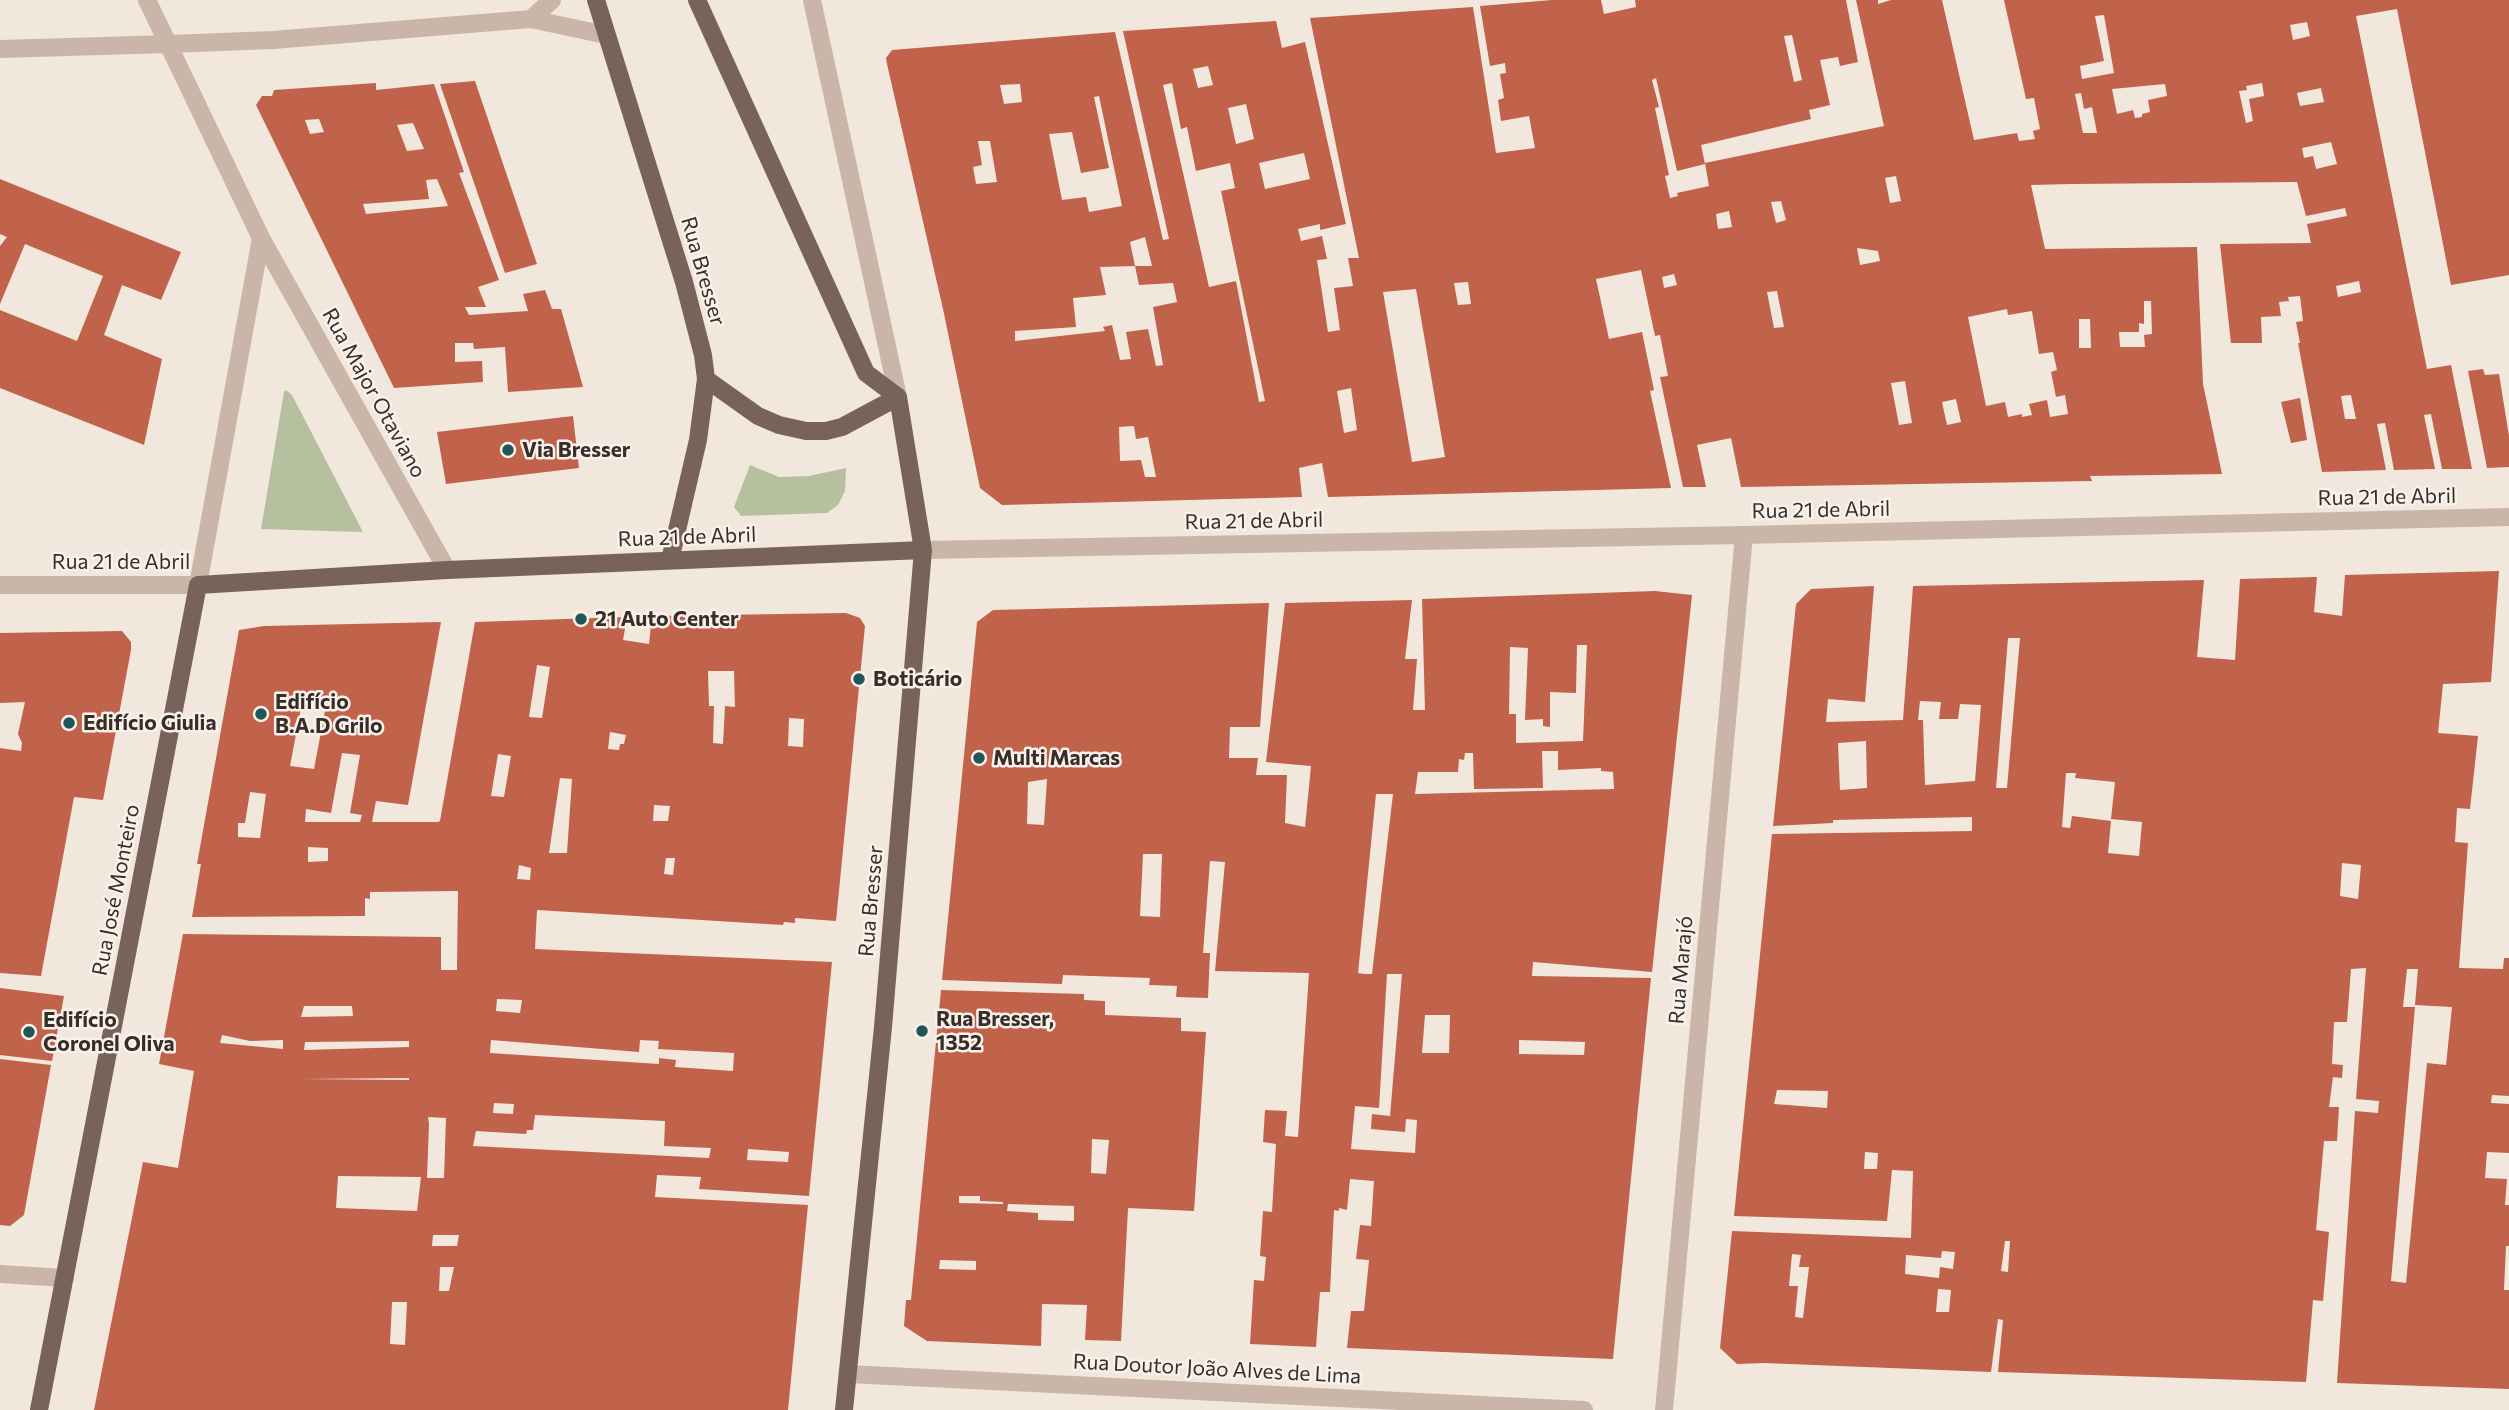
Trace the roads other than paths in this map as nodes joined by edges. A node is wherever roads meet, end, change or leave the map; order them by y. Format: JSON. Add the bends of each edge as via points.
{"nodes":[{"id":1,"x":147,"y":0,"type":"edge"},
{"id":2,"x":552,"y":0,"type":"edge"},
{"id":3,"x":596,"y":0,"type":"edge"},
{"id":4,"x":697,"y":0,"type":"edge"},
{"id":5,"x":812,"y":0,"type":"edge"},
{"id":6,"x":531,"y":19,"type":"junction"},
{"id":7,"x":606,"y":35,"type":"junction"},
{"id":8,"x":169,"y":44,"type":"junction"},
{"id":9,"x":0,"y":50,"type":"edge"},
{"id":10,"x":261,"y":238,"type":"junction"},
{"id":11,"x":706,"y":379,"type":"junction"},
{"id":12,"x":898,"y":397,"type":"junction"},
{"id":13,"x":2509,"y":516,"type":"edge"},
{"id":14,"x":1744,"y":535,"type":"junction"},
{"id":15,"x":923,"y":550,"type":"junction"},
{"id":16,"x":670,"y":560,"type":"junction"},
{"id":17,"x":447,"y":570,"type":"junction"},
{"id":18,"x":0,"y":585,"type":"edge"},
{"id":19,"x":198,"y":585,"type":"junction"},
{"id":20,"x":0,"y":1274,"type":"edge"},
{"id":21,"x":65,"y":1278,"type":"junction"},
{"id":22,"x":848,"y":1374,"type":"junction"},
{"id":23,"x":39,"y":1410,"type":"edge"},
{"id":24,"x":844,"y":1410,"type":"edge"},
{"id":25,"x":1584,"y":1410,"type":"edge"},
{"id":26,"x":1664,"y":1410,"type":"edge"}],
"edges":[{"from":1,"to":8,"type":"street","name":"Rua Major Otaviano"},
{"from":2,"to":6,"type":"street"},
{"from":3,"to":7,"type":"main road","name":"Rua Bresser"},
{"from":4,"to":12,"type":"main road","via":[[866,373]]},
{"from":5,"to":12,"type":"street","name":"Rua Bresser"},
{"from":6,"to":7,"type":"street"},
{"from":6,"to":8,"type":"street"},
{"from":7,"to":11,"type":"main road","name":"Rua Bresser","via":[[684,282]]},
{"from":8,"to":9,"type":"street"},
{"from":8,"to":10,"type":"street","name":"Rua Major Otaviano"},
{"from":10,"to":17,"type":"street","name":"Rua Major Otaviano"},
{"from":10,"to":19,"type":"street"},
{"from":11,"to":12,"type":"main road","via":[[758,416],[806,431],[842,426]]},
{"from":11,"to":16,"type":"main road","name":"Rua Bresser","via":[[698,440]]},
{"from":12,"to":15,"type":"main road","name":"Rua Bresser"},
{"from":13,"to":14,"type":"street","name":"Rua 21 de Abril"},
{"from":14,"to":15,"type":"street","name":"Rua 21 de Abril"},
{"from":14,"to":26,"type":"street","name":"Rua Marajó"},
{"from":15,"to":16,"type":"main road","name":"Rua 21 de Abril"},
{"from":15,"to":22,"type":"main road","name":"Rua Bresser"},
{"from":16,"to":17,"type":"main road","name":"Rua 21 de Abril"},
{"from":17,"to":19,"type":"main road","name":"Rua 21 de Abril"},
{"from":18,"to":19,"type":"street","name":"Rua 21 de Abril"},
{"from":19,"to":21,"type":"main road","name":"Rua José Monteiro"},
{"from":20,"to":21,"type":"street"},
{"from":21,"to":23,"type":"main road","name":"Rua José Monteiro"},
{"from":22,"to":24,"type":"main road","name":"Rua Bresser"},
{"from":22,"to":25,"type":"street","name":"Rua Doutor João Alves de Lima"}]}
